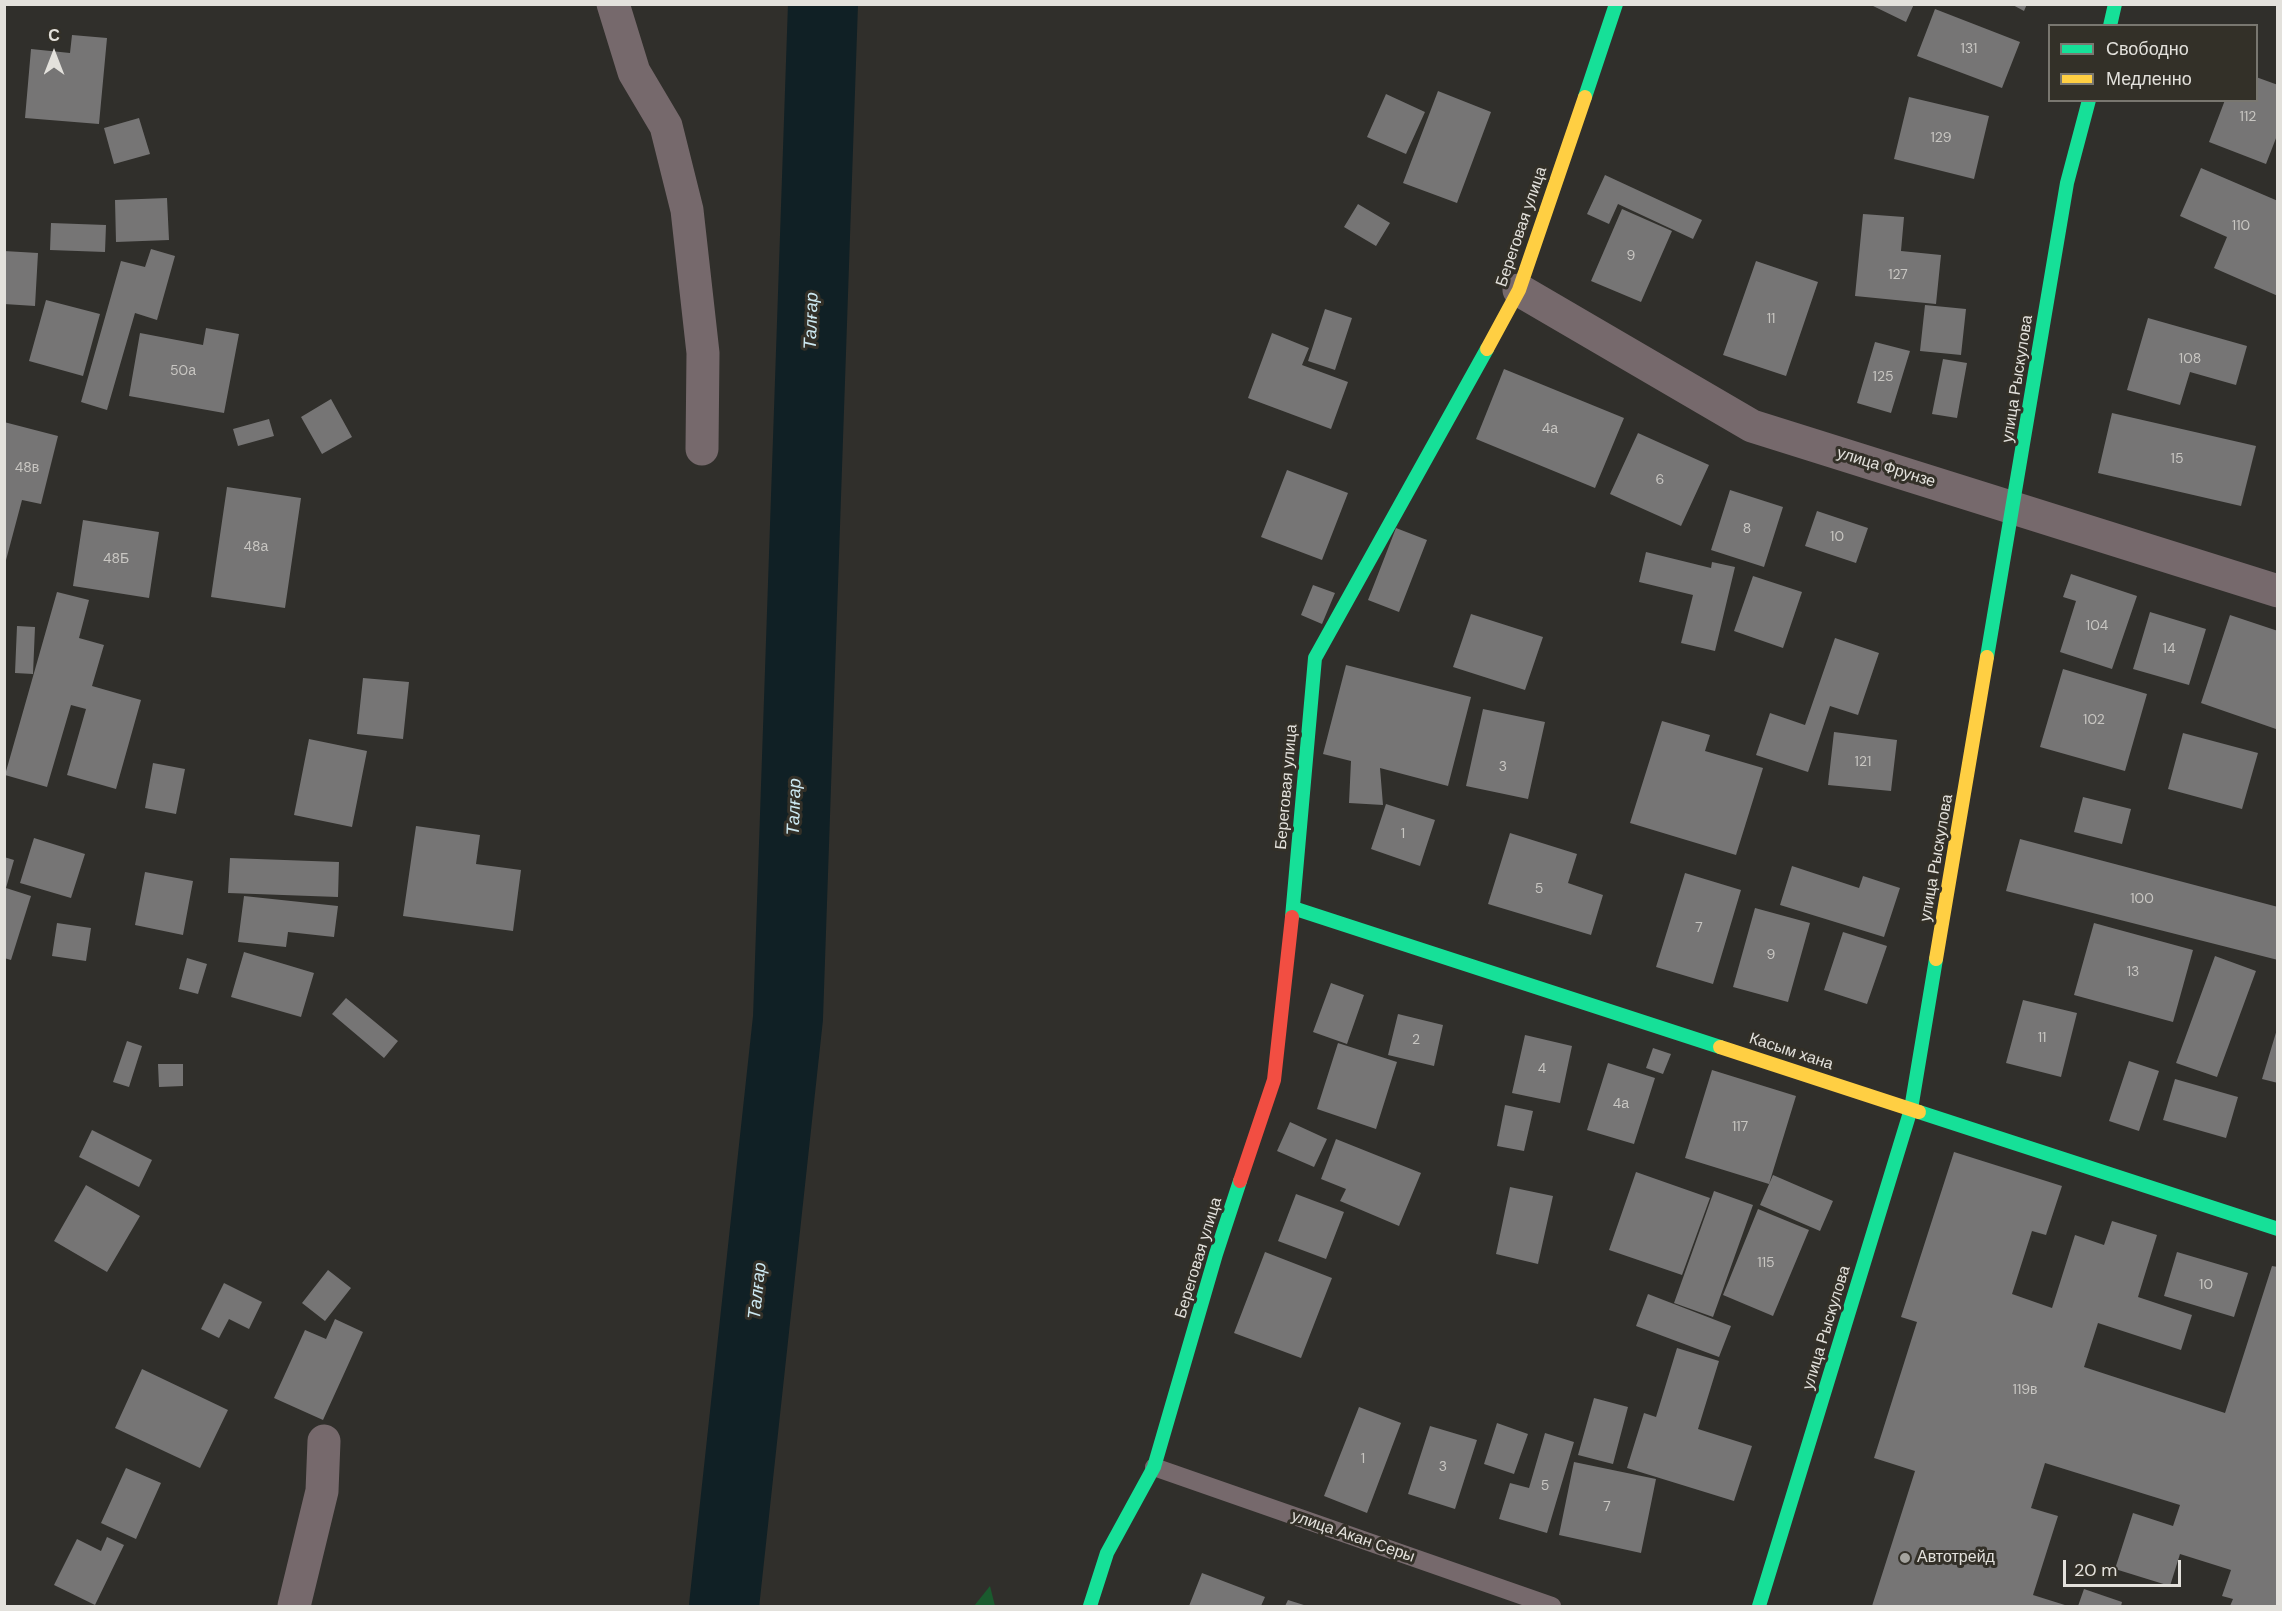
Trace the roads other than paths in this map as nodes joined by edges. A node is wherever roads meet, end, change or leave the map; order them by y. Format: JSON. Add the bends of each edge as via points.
{"nodes":[{"id":1,"x":613,"y":4,"type":"edge"},
{"id":2,"x":1616,"y":4,"type":"edge"},
{"id":3,"x":2115,"y":4,"type":"edge"},
{"id":4,"x":2110,"y":24,"type":"edge"},
{"id":5,"x":2088,"y":102,"type":"edge"},
{"id":6,"x":1519,"y":290,"type":"junction"},
{"id":7,"x":702,"y":449,"type":"dead end"},
{"id":8,"x":2014,"y":507,"type":"junction"},
{"id":9,"x":2277,"y":591,"type":"edge"},
{"id":10,"x":1293,"y":908,"type":"junction"},
{"id":11,"x":1911,"y":1109,"type":"junction"},
{"id":12,"x":2277,"y":1229,"type":"edge"},
{"id":13,"x":324,"y":1441,"type":"dead end"},
{"id":14,"x":1154,"y":1467,"type":"junction"},
{"id":15,"x":294,"y":1606,"type":"edge"},
{"id":16,"x":1090,"y":1606,"type":"edge"},
{"id":17,"x":1552,"y":1606,"type":"edge"},
{"id":18,"x":1759,"y":1606,"type":"edge"}],
"edges":[{"from":1,"to":7,"type":"street","via":[[634,72],[666,126],[687,210],[704,353]]},
{"from":2,"to":6,"type":"street","name":"Береговая улица"},
{"from":3,"to":4,"type":"street"},
{"from":5,"to":8,"type":"street","name":"улица Рыскулова","via":[[2067,183]]},
{"from":6,"to":8,"type":"street","name":"улица Фрунзе","via":[[1752,426]]},
{"from":6,"to":10,"type":"street","name":"Береговая улица","via":[[1315,658]]},
{"from":8,"to":9,"type":"street","name":"улица Фрунзе"},
{"from":8,"to":11,"type":"street","name":"улица Рыскулова"},
{"from":10,"to":11,"type":"street","name":"Касым хана"},
{"from":10,"to":14,"type":"street","name":"Береговая улица","via":[[1274,1080],[1216,1254]]},
{"from":11,"to":12,"type":"street","name":"Касым хана"},
{"from":11,"to":18,"type":"street","name":"улица Рыскулова"},
{"from":13,"to":15,"type":"street","via":[[322,1491]]},
{"from":14,"to":16,"type":"street","name":"Береговая улица","via":[[1107,1553]]},
{"from":14,"to":17,"type":"lane","name":"улица Акан Серы"}]}
